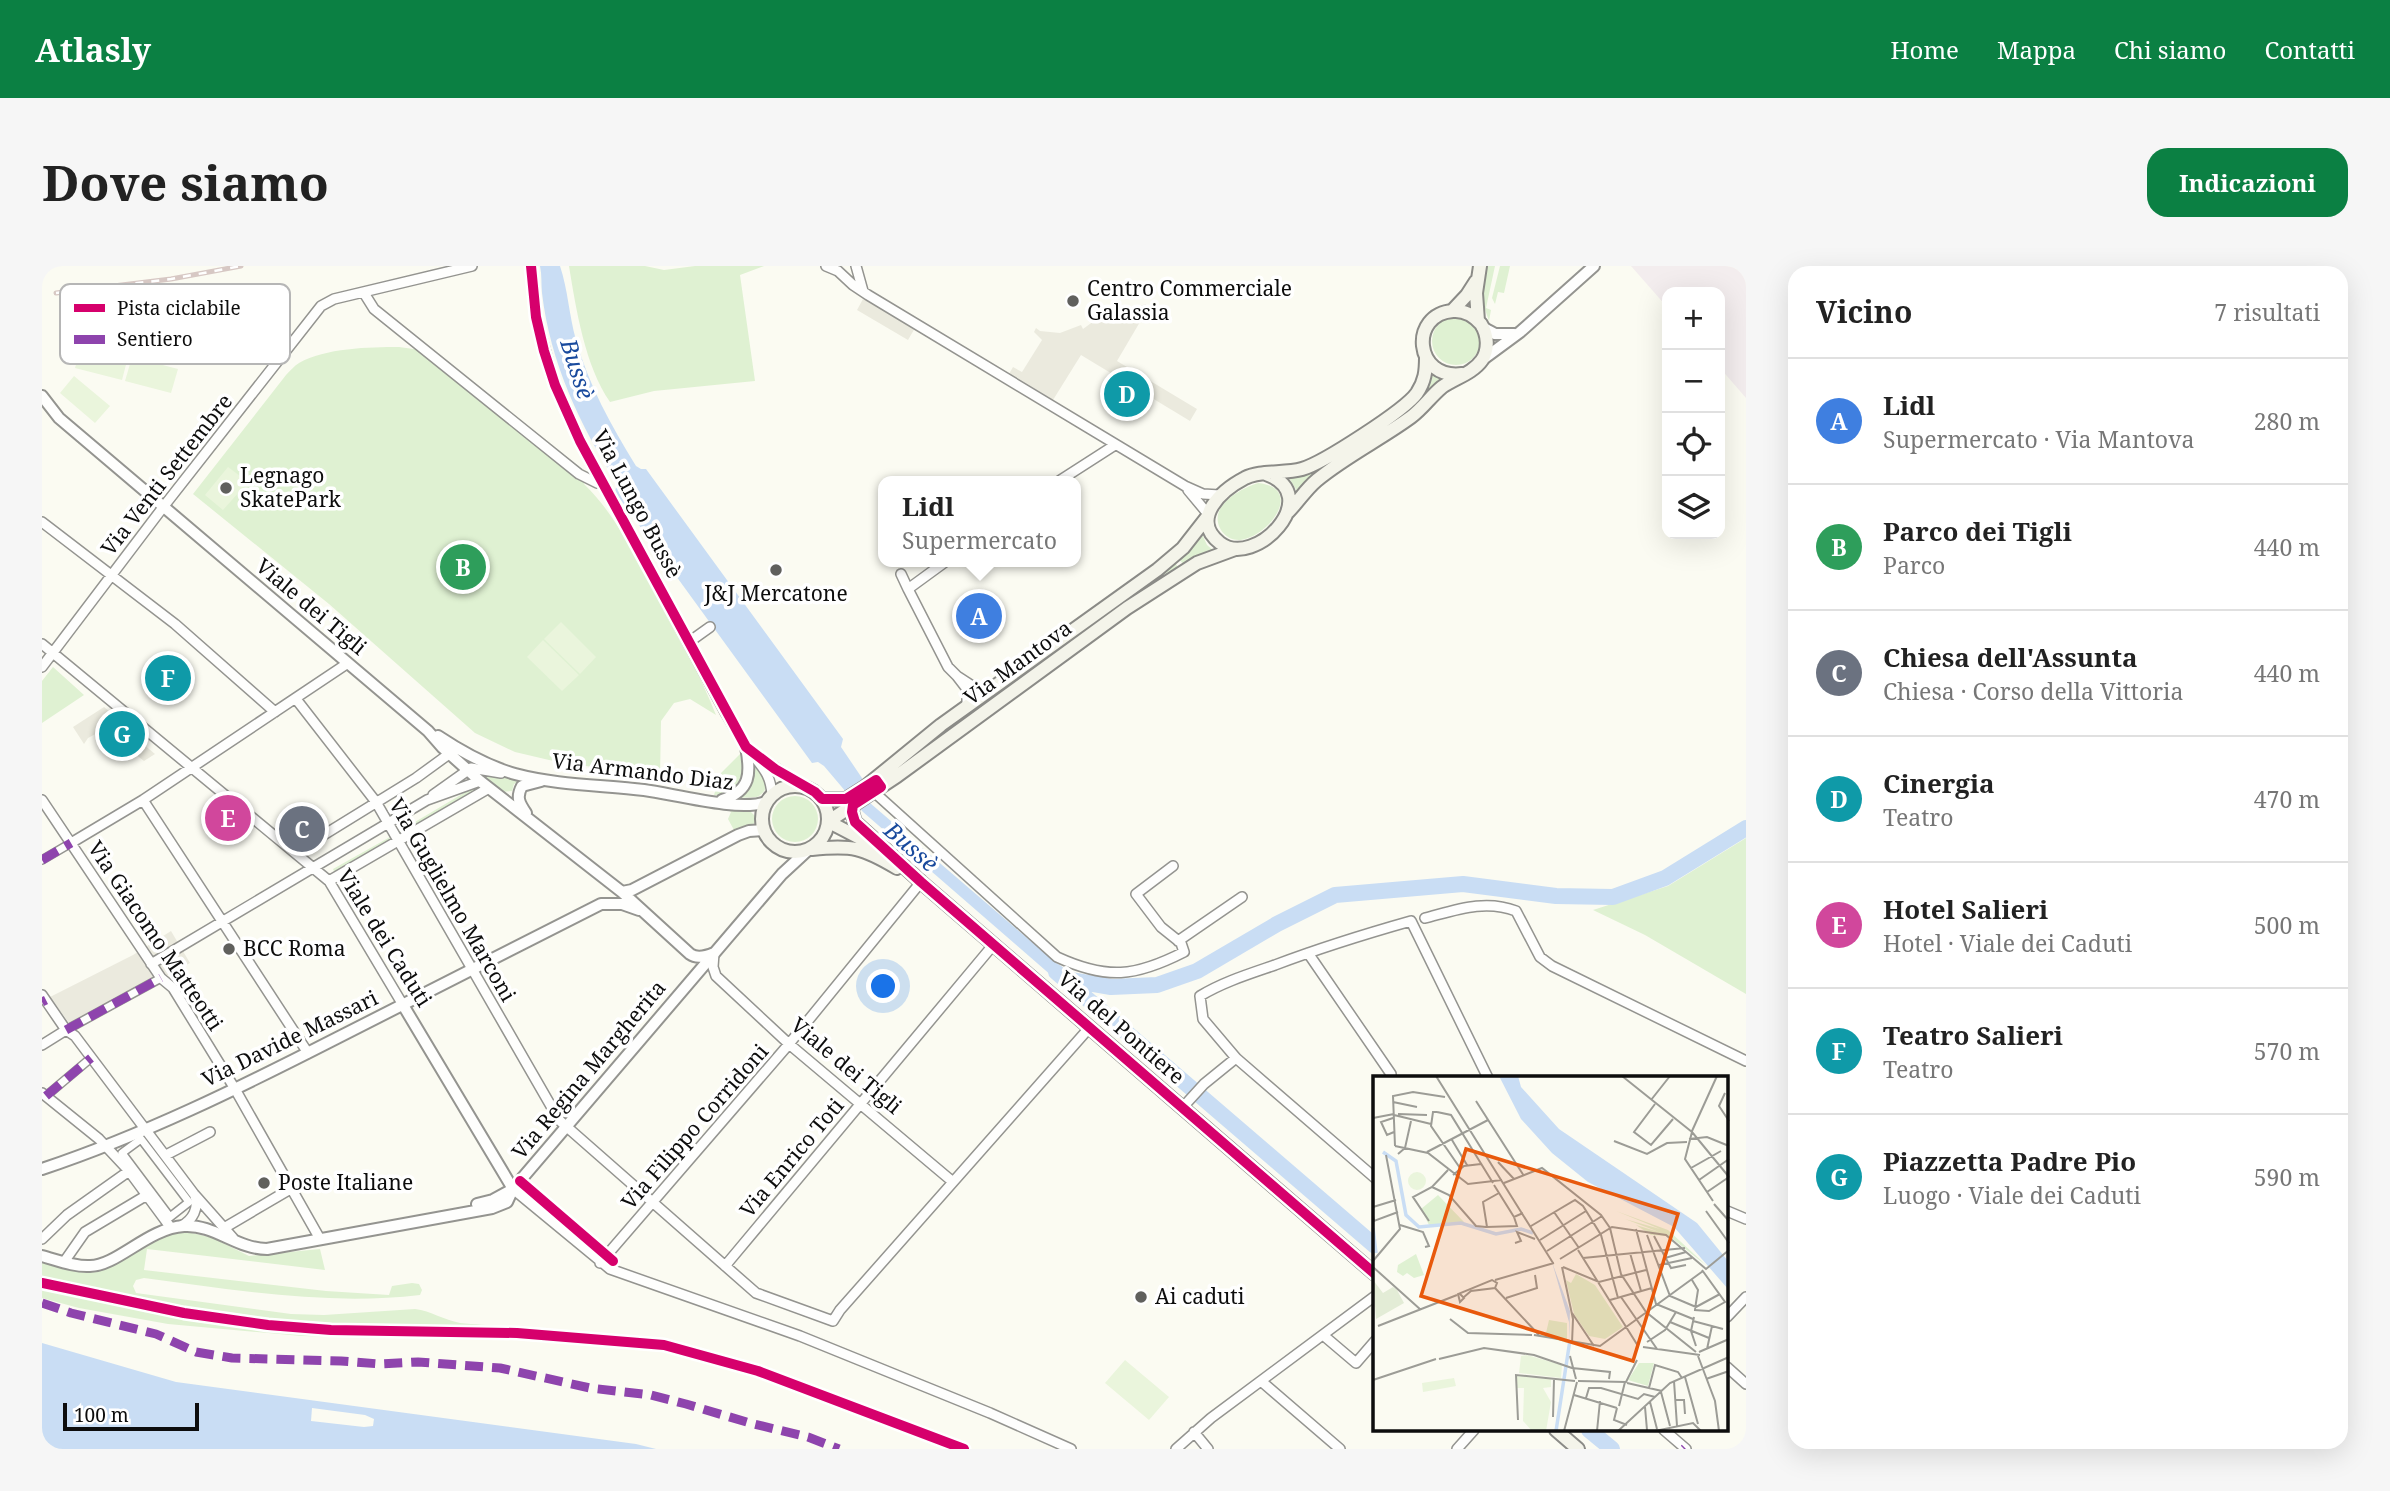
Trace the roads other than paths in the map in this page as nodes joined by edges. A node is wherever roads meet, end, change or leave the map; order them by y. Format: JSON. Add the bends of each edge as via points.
{"nodes":[{"id":1,"x":472,"y":266,"type":"edge"},
{"id":2,"x":531,"y":266,"type":"edge"},
{"id":3,"x":826,"y":266,"type":"edge"},
{"id":4,"x":854,"y":266,"type":"edge"},
{"id":5,"x":1480,"y":266,"type":"edge"},
{"id":6,"x":1594,"y":266,"type":"edge"},
{"id":7,"x":838,"y":271,"type":"junction"},
{"id":8,"x":1476,"y":281,"type":"junction"},
{"id":9,"x":863,"y":291,"type":"junction"},
{"id":10,"x":364,"y":293,"type":"junction"},
{"id":11,"x":1452,"y":311,"type":"junction"},
{"id":12,"x":1480,"y":324,"type":"junction"},
{"id":13,"x":1520,"y":332,"type":"junction"},
{"id":14,"x":290,"y":345,"type":"edge"},
{"id":15,"x":1426,"y":358,"type":"junction"},
{"id":16,"x":1482,"y":360,"type":"junction"},
{"id":17,"x":275,"y":364,"type":"edge"},
{"id":18,"x":1462,"y":374,"type":"junction"},
{"id":19,"x":42,"y":396,"type":"edge"},
{"id":20,"x":42,"y":408,"type":"edge"},
{"id":21,"x":59,"y":418,"type":"junction"},
{"id":22,"x":1115,"y":445,"type":"junction"},
{"id":23,"x":1266,"y":474,"type":"junction"},
{"id":24,"x":1067,"y":476,"type":"edge"},
{"id":25,"x":601,"y":481,"type":"junction"},
{"id":26,"x":1185,"y":486,"type":"junction"},
{"id":27,"x":1220,"y":495,"type":"junction"},
{"id":28,"x":164,"y":506,"type":"junction"},
{"id":29,"x":1289,"y":512,"type":"junction"},
{"id":30,"x":1208,"y":515,"type":"junction"},
{"id":31,"x":42,"y":522,"type":"edge"},
{"id":32,"x":1236,"y":549,"type":"junction"},
{"id":33,"x":938,"y":567,"type":"edge"},
{"id":34,"x":901,"y":574,"type":"dead end"},
{"id":35,"x":113,"y":575,"type":"junction"},
{"id":36,"x":908,"y":589,"type":"junction"},
{"id":37,"x":710,"y":627,"type":"dead end"},
{"id":38,"x":689,"y":642,"type":"junction"},
{"id":39,"x":42,"y":644,"type":"edge"},
{"id":40,"x":53,"y":652,"type":"junction"},
{"id":41,"x":348,"y":663,"type":"junction"},
{"id":42,"x":42,"y":667,"type":"edge"},
{"id":43,"x":957,"y":676,"type":"junction"},
{"id":44,"x":991,"y":689,"type":"junction"},
{"id":45,"x":296,"y":699,"type":"junction"},
{"id":46,"x":967,"y":707,"type":"junction"},
{"id":47,"x":275,"y":712,"type":"junction"},
{"id":48,"x":428,"y":731,"type":"junction"},
{"id":49,"x":746,"y":747,"type":"junction"},
{"id":50,"x":449,"y":754,"type":"junction"},
{"id":51,"x":192,"y":767,"type":"junction"},
{"id":52,"x":467,"y":770,"type":"junction"},
{"id":53,"x":516,"y":774,"type":"junction"},
{"id":54,"x":547,"y":780,"type":"junction"},
{"id":55,"x":484,"y":785,"type":"junction"},
{"id":56,"x":807,"y":788,"type":"junction"},
{"id":57,"x":869,"y":792,"type":"junction"},
{"id":58,"x":429,"y":799,"type":"junction"},
{"id":59,"x":769,"y":799,"type":"junction"},
{"id":60,"x":822,"y":799,"type":"junction"},
{"id":61,"x":42,"y":800,"type":"edge"},
{"id":62,"x":143,"y":800,"type":"junction"},
{"id":63,"x":717,"y":801,"type":"junction"},
{"id":64,"x":376,"y":802,"type":"junction"},
{"id":65,"x":849,"y":802,"type":"junction"},
{"id":66,"x":829,"y":822,"type":"junction"},
{"id":67,"x":389,"y":823,"type":"junction"},
{"id":68,"x":537,"y":826,"type":"junction"},
{"id":69,"x":764,"y":830,"type":"junction"},
{"id":70,"x":397,"y":841,"type":"junction"},
{"id":71,"x":71,"y":843,"type":"junction"},
{"id":72,"x":810,"y":849,"type":"junction"},
{"id":73,"x":296,"y":852,"type":"junction"},
{"id":74,"x":893,"y":856,"type":"junction"},
{"id":75,"x":42,"y":860,"type":"edge"},
{"id":76,"x":1172,"y":866,"type":"dead end"},
{"id":77,"x":313,"y":867,"type":"junction"},
{"id":78,"x":604,"y":880,"type":"junction"},
{"id":79,"x":329,"y":881,"type":"junction"},
{"id":80,"x":921,"y":882,"type":"junction"},
{"id":81,"x":622,"y":892,"type":"junction"},
{"id":82,"x":1241,"y":897,"type":"dead end"},
{"id":83,"x":601,"y":904,"type":"junction"},
{"id":84,"x":645,"y":912,"type":"junction"},
{"id":85,"x":1425,"y":918,"type":"dead end"},
{"id":86,"x":222,"y":922,"type":"junction"},
{"id":87,"x":1178,"y":941,"type":"junction"},
{"id":88,"x":994,"y":944,"type":"junction"},
{"id":89,"x":714,"y":953,"type":"junction"},
{"id":90,"x":1308,"y":953,"type":"junction"},
{"id":91,"x":694,"y":957,"type":"junction"},
{"id":92,"x":151,"y":964,"type":"junction"},
{"id":93,"x":472,"y":970,"type":"junction"},
{"id":94,"x":695,"y":975,"type":"junction"},
{"id":95,"x":716,"y":976,"type":"junction"},
{"id":96,"x":161,"y":978,"type":"junction"},
{"id":97,"x":43,"y":999,"type":"edge"},
{"id":98,"x":403,"y":1005,"type":"junction"},
{"id":99,"x":1090,"y":1027,"type":"junction"},
{"id":100,"x":66,"y":1030,"type":"junction"},
{"id":101,"x":789,"y":1044,"type":"junction"},
{"id":102,"x":42,"y":1045,"type":"edge"},
{"id":103,"x":308,"y":1054,"type":"junction"},
{"id":104,"x":91,"y":1058,"type":"junction"},
{"id":105,"x":1236,"y":1058,"type":"junction"},
{"id":106,"x":1746,"y":1061,"type":"edge"},
{"id":107,"x":1391,"y":1074,"type":"dead end"},
{"id":108,"x":1487,"y":1076,"type":"edge"},
{"id":109,"x":235,"y":1089,"type":"junction"},
{"id":110,"x":43,"y":1094,"type":"edge"},
{"id":111,"x":860,"y":1104,"type":"junction"},
{"id":112,"x":1186,"y":1104,"type":"junction"},
{"id":113,"x":565,"y":1127,"type":"junction"},
{"id":114,"x":145,"y":1128,"type":"junction"},
{"id":115,"x":210,"y":1132,"type":"dead end"},
{"id":116,"x":105,"y":1147,"type":"junction"},
{"id":117,"x":166,"y":1155,"type":"junction"},
{"id":118,"x":42,"y":1169,"type":"edge"},
{"id":119,"x":129,"y":1171,"type":"junction"},
{"id":120,"x":1373,"y":1176,"type":"edge"},
{"id":121,"x":953,"y":1182,"type":"junction"},
{"id":122,"x":292,"y":1188,"type":"junction"},
{"id":123,"x":513,"y":1189,"type":"junction"},
{"id":124,"x":147,"y":1195,"type":"junction"},
{"id":125,"x":192,"y":1198,"type":"junction"},
{"id":126,"x":653,"y":1202,"type":"junction"},
{"id":127,"x":1728,"y":1211,"type":"edge"},
{"id":128,"x":216,"y":1219,"type":"junction"},
{"id":129,"x":1746,"y":1219,"type":"edge"},
{"id":130,"x":194,"y":1226,"type":"junction"},
{"id":131,"x":176,"y":1227,"type":"junction"},
{"id":132,"x":223,"y":1228,"type":"junction"},
{"id":133,"x":42,"y":1239,"type":"edge"},
{"id":134,"x":320,"y":1239,"type":"junction"},
{"id":135,"x":243,"y":1245,"type":"junction"},
{"id":136,"x":42,"y":1256,"type":"edge"},
{"id":137,"x":64,"y":1262,"type":"junction"},
{"id":138,"x":600,"y":1263,"type":"junction"},
{"id":139,"x":725,"y":1266,"type":"junction"},
{"id":140,"x":1373,"y":1272,"type":"edge"},
{"id":141,"x":1746,"y":1297,"type":"edge"},
{"id":142,"x":1373,"y":1298,"type":"edge"},
{"id":143,"x":1728,"y":1316,"type":"edge"},
{"id":144,"x":1323,"y":1335,"type":"junction"},
{"id":145,"x":1373,"y":1343,"type":"edge"},
{"id":146,"x":1728,"y":1368,"type":"edge"},
{"id":147,"x":1261,"y":1381,"type":"junction"},
{"id":148,"x":1746,"y":1384,"type":"edge"},
{"id":149,"x":1194,"y":1432,"type":"junction"},
{"id":150,"x":1472,"y":1432,"type":"edge"},
{"id":151,"x":1558,"y":1432,"type":"edge"},
{"id":152,"x":1666,"y":1432,"type":"edge"},
{"id":153,"x":1071,"y":1449,"type":"edge"},
{"id":154,"x":1177,"y":1449,"type":"edge"},
{"id":155,"x":1208,"y":1449,"type":"edge"},
{"id":156,"x":1340,"y":1449,"type":"edge"},
{"id":157,"x":1457,"y":1449,"type":"edge"},
{"id":158,"x":1578,"y":1449,"type":"edge"},
{"id":159,"x":1686,"y":1449,"type":"edge"}],
"edges":[{"from":1,"to":10,"type":"street"},
{"from":2,"to":25,"type":"street","name":"Via Lungo Bussè","via":[[536,317],[555,385]]},
{"from":3,"to":7,"type":"street"},
{"from":4,"to":7,"type":"street"},
{"from":4,"to":9,"type":"street"},
{"from":5,"to":8,"type":"main road"},
{"from":6,"to":13,"type":"street","name":"Via Mantova"},
{"from":7,"to":9,"type":"street"},
{"from":8,"to":11,"type":"main road","name":"Via Mantova"},
{"from":8,"to":12,"type":"main road"},
{"from":9,"to":22,"type":"street"},
{"from":10,"to":14,"type":"street","name":"Via Venti Settembre","via":[[321,306]]},
{"from":10,"to":25,"type":"street","via":[[374,309],[579,474],[589,481]]},
{"from":11,"to":12,"type":"main road","via":[[1466,313]]},
{"from":11,"to":15,"type":"main road","name":"Via Mantova","via":[[1429,323],[1422,340]]},
{"from":12,"to":13,"type":"street","via":[[1494,334]]},
{"from":12,"to":16,"type":"main road","via":[[1486,347]]},
{"from":13,"to":16,"type":"street","name":"Via Mantova"},
{"from":15,"to":18,"type":"main road","via":[[1445,374]]},
{"from":15,"to":23,"type":"main road","name":"Via Mantova","via":[[1425,380],[1418,392],[1389,417],[1313,465]]},
{"from":16,"to":18,"type":"main road","name":"Via Mantova"},
{"from":17,"to":28,"type":"street","name":"Via Venti Settembre"},
{"from":18,"to":29,"type":"main road","name":"Via Mantova","via":[[1413,415],[1315,481]]},
{"from":19,"to":21,"type":"street","name":"Viale dei Tigli"},
{"from":20,"to":21,"type":"street","name":"Viale dei Tigli"},
{"from":21,"to":28,"type":"street","name":"Viale dei Tigli"},
{"from":22,"to":24,"type":"street"},
{"from":22,"to":26,"type":"street"},
{"from":23,"to":27,"type":"main road","name":"Via Mantova","via":[[1249,476]]},
{"from":23,"to":29,"type":"main road","via":[[1285,489]]},
{"from":25,"to":38,"type":"street","name":"Via Lungo Bussè"},
{"from":26,"to":27,"type":"street"},
{"from":26,"to":30,"type":"street"},
{"from":27,"to":30,"type":"main road","name":"Via Mantova"},
{"from":28,"to":35,"type":"street","name":"Via Venti Settembre"},
{"from":28,"to":41,"type":"street","name":"Viale dei Tigli"},
{"from":29,"to":32,"type":"main road","name":"Via Mantova","via":[[1284,523],[1266,537]]},
{"from":30,"to":32,"type":"main road","via":[[1215,538]]},
{"from":30,"to":44,"type":"main road","name":"Via Mantova","via":[[1188,544],[1157,570]]},
{"from":31,"to":35,"type":"street"},
{"from":32,"to":57,"type":"main road","name":"Via Mantova","via":[[1197,563],[1127,608]]},
{"from":33,"to":36,"type":"street"},
{"from":34,"to":36,"type":"street"},
{"from":35,"to":40,"type":"street","name":"Via Venti Settembre"},
{"from":35,"to":47,"type":"street"},
{"from":36,"to":43,"type":"street"},
{"from":37,"to":38,"type":"street"},
{"from":38,"to":49,"type":"street","name":"Via Lungo Bussè"},
{"from":39,"to":40,"type":"street","name":"Viale dei Caduti"},
{"from":40,"to":42,"type":"street","name":"Via Venti Settembre"},
{"from":40,"to":51,"type":"street","name":"Viale dei Caduti"},
{"from":41,"to":45,"type":"street"},
{"from":41,"to":48,"type":"street","name":"Viale dei Tigli"},
{"from":43,"to":44,"type":"street","via":[[977,689]]},
{"from":43,"to":46,"type":"street","via":[[967,689]]},
{"from":44,"to":46,"type":"main road","name":"Via Mantova"},
{"from":45,"to":47,"type":"street"},
{"from":45,"to":64,"type":"street","name":"Via Guglielmo Marconi"},
{"from":46,"to":57,"type":"main road","name":"Via Mantova"},
{"from":47,"to":51,"type":"street"},
{"from":48,"to":50,"type":"street","name":"Viale dei Tigli"},
{"from":48,"to":53,"type":"street","name":"Via Armando Diaz","via":[[463,753]]},
{"from":49,"to":56,"type":"street","name":"Via Lungo Bussè"},
{"from":49,"to":59,"type":"street","name":"Via Lungo Bussè","via":[[769,776]]},
{"from":49,"to":63,"type":"street","via":[[750,769],[746,783],[734,795]]},
{"from":50,"to":52,"type":"street","name":"Viale dei Tigli"},
{"from":50,"to":64,"type":"street"},
{"from":51,"to":62,"type":"street"},
{"from":51,"to":73,"type":"street","name":"Viale dei Caduti"},
{"from":52,"to":53,"type":"street","name":"Via Armando Diaz"},
{"from":52,"to":55,"type":"street","name":"Viale dei Tigli"},
{"from":52,"to":58,"type":"street"},
{"from":53,"to":54,"type":"street","name":"Via Armando Diaz"},
{"from":54,"to":63,"type":"street","name":"Via Armando Diaz"},
{"from":54,"to":68,"type":"street","name":"Viale dei Tigli","via":[[522,786],[518,795]]},
{"from":55,"to":58,"type":"street"},
{"from":55,"to":68,"type":"street","name":"Viale dei Tigli"},
{"from":55,"to":70,"type":"street"},
{"from":56,"to":59,"type":"main road","via":[[791,786]]},
{"from":56,"to":60,"type":"main road"},
{"from":57,"to":65,"type":"main road","name":"Via Mantova"},
{"from":57,"to":87,"type":"street","via":[[1056,957],[1084,969],[1121,974],[1157,966],[1184,952]]},
{"from":58,"to":67,"type":"street"},
{"from":59,"to":63,"type":"street","name":"Via Armando Diaz","via":[[748,805]]},
{"from":59,"to":69,"type":"main road","via":[[762,818]]},
{"from":60,"to":65,"type":"main road","name":"Via Mantova"},
{"from":60,"to":66,"type":"main road"},
{"from":61,"to":71,"type":"street","name":"Via Giacomo Matteotti"},
{"from":62,"to":71,"type":"street"},
{"from":62,"to":86,"type":"street"},
{"from":64,"to":67,"type":"street","name":"Via Guglielmo Marconi"},
{"from":64,"to":73,"type":"street"},
{"from":65,"to":66,"type":"main road","name":"Via Mantova"},
{"from":65,"to":74,"type":"main road","name":"Via del Pontiere","via":[[855,822]]},
{"from":66,"to":72,"type":"main road","via":[[825,835]]},
{"from":66,"to":74,"type":"main road","name":"Via del Pontiere"},
{"from":67,"to":70,"type":"street","name":"Via Guglielmo Marconi"},
{"from":67,"to":77,"type":"street"},
{"from":68,"to":78,"type":"street","name":"Viale dei Tigli"},
{"from":69,"to":72,"type":"main road","via":[[784,851]]},
{"from":69,"to":81,"type":"street","via":[[743,833]]},
{"from":70,"to":79,"type":"street"},
{"from":70,"to":93,"type":"street","name":"Via Guglielmo Marconi"},
{"from":71,"to":75,"type":"street"},
{"from":71,"to":92,"type":"street","name":"Via Giacomo Matteotti"},
{"from":72,"to":80,"type":"main road","name":"Via del Pontiere","via":[[858,848]]},
{"from":72,"to":89,"type":"street","name":"Via Regina Margherita","via":[[782,874]]},
{"from":73,"to":77,"type":"street","name":"Viale dei Caduti"},
{"from":74,"to":80,"type":"main road","name":"Via del Pontiere"},
{"from":76,"to":87,"type":"street","via":[[1136,894]]},
{"from":77,"to":79,"type":"street","name":"Viale dei Caduti"},
{"from":77,"to":86,"type":"street"},
{"from":78,"to":81,"type":"street","name":"Viale dei Tigli"},
{"from":78,"to":83,"type":"street","via":[[607,898]]},
{"from":79,"to":98,"type":"street","name":"Viale dei Caduti"},
{"from":80,"to":88,"type":"main road","name":"Via del Pontiere"},
{"from":80,"to":101,"type":"street","name":"Via Filippo Corridoni"},
{"from":81,"to":84,"type":"street","name":"Viale dei Tigli"},
{"from":82,"to":87,"type":"street"},
{"from":83,"to":84,"type":"street","via":[[622,904]]},
{"from":83,"to":93,"type":"street","name":"Via Davide Massari"},
{"from":84,"to":91,"type":"street","name":"Viale dei Tigli"},
{"from":85,"to":106,"type":"street","via":[[1472,906],[1501,905],[1516,911],[1540,957],[1552,966]]},
{"from":86,"to":92,"type":"street"},
{"from":86,"to":103,"type":"street"},
{"from":88,"to":99,"type":"main road","name":"Via del Pontiere"},
{"from":88,"to":111,"type":"street","name":"Via Enrico Toti"},
{"from":89,"to":91,"type":"street"},
{"from":89,"to":94,"type":"street","name":"Via Regina Margherita"},
{"from":89,"to":95,"type":"street"},
{"from":90,"to":105,"type":"street","via":[[1199,996],[1203,1019]]},
{"from":90,"to":107,"type":"street"},
{"from":90,"to":108,"type":"street","via":[[1411,921]]},
{"from":91,"to":94,"type":"street","name":"Via Regina Margherita"},
{"from":92,"to":96,"type":"street","name":"Via Giacomo Matteotti"},
{"from":93,"to":98,"type":"street","name":"Via Davide Massari"},
{"from":93,"to":113,"type":"street","name":"Via Guglielmo Marconi"},
{"from":94,"to":95,"type":"street"},
{"from":94,"to":113,"type":"street","name":"Via Regina Margherita"},
{"from":95,"to":101,"type":"street","name":"Viale dei Tigli"},
{"from":96,"to":100,"type":"street"},
{"from":96,"to":109,"type":"street","name":"Via Giacomo Matteotti","via":[[173,988]]},
{"from":97,"to":100,"type":"street"},
{"from":98,"to":103,"type":"street","name":"Via Davide Massari"},
{"from":98,"to":123,"type":"street","name":"Viale dei Caduti"},
{"from":99,"to":112,"type":"main road","name":"Via del Pontiere"},
{"from":99,"to":121,"type":"street"},
{"from":100,"to":102,"type":"street"},
{"from":100,"to":104,"type":"street"},
{"from":101,"to":111,"type":"street","name":"Viale dei Tigli"},
{"from":101,"to":126,"type":"street","name":"Via Filippo Corridoni"},
{"from":103,"to":109,"type":"street","name":"Via Davide Massari"},
{"from":104,"to":110,"type":"street"},
{"from":104,"to":114,"type":"street"},
{"from":105,"to":112,"type":"street"},
{"from":105,"to":120,"type":"street"},
{"from":109,"to":114,"type":"street","name":"Via Davide Massari"},
{"from":109,"to":122,"type":"street","name":"Via Giacomo Matteotti"},
{"from":110,"to":116,"type":"street"},
{"from":111,"to":121,"type":"street","name":"Viale dei Tigli"},
{"from":111,"to":139,"type":"street","name":"Via Enrico Toti"},
{"from":112,"to":140,"type":"main road","name":"Via del Pontiere"},
{"from":113,"to":123,"type":"street","name":"Via Regina Margherita"},
{"from":113,"to":126,"type":"street","name":"Via Guglielmo Marconi"},
{"from":114,"to":116,"type":"street","name":"Via Davide Massari"},
{"from":114,"to":117,"type":"street"},
{"from":115,"to":117,"type":"street"},
{"from":116,"to":118,"type":"street","name":"Via Davide Massari"},
{"from":116,"to":119,"type":"street"},
{"from":117,"to":125,"type":"street"},
{"from":119,"to":124,"type":"street"},
{"from":119,"to":133,"type":"street","via":[[67,1215]]},
{"from":121,"to":139,"type":"street","name":"Via Guglielmo Marconi","via":[[833,1321],[756,1293]]},
{"from":122,"to":132,"type":"street"},
{"from":122,"to":134,"type":"street","name":"Via Giacomo Matteotti"},
{"from":123,"to":134,"type":"street","via":[[492,1200],[417,1220]]},
{"from":123,"to":138,"type":"street"},
{"from":124,"to":131,"type":"street"},
{"from":124,"to":137,"type":"street","via":[[85,1232]]},
{"from":125,"to":125,"type":"street","via":[[170,1217],[122,1153],[141,1139]]},
{"from":125,"to":128,"type":"street"},
{"from":125,"to":131,"type":"street","via":[[196,1200],[194,1213]]},
{"from":126,"to":138,"type":"street","name":"Via Filippo Corridoni"},
{"from":126,"to":139,"type":"street","name":"Via Guglielmo Marconi"},
{"from":127,"to":129,"type":"street"},
{"from":128,"to":130,"type":"street"},
{"from":128,"to":132,"type":"street"},
{"from":130,"to":131,"type":"street"},
{"from":130,"to":135,"type":"street"},
{"from":131,"to":137,"type":"street","via":[[97,1265]]},
{"from":132,"to":135,"type":"street"},
{"from":134,"to":135,"type":"street","via":[[267,1249]]},
{"from":136,"to":137,"type":"street"},
{"from":138,"to":153,"type":"street","via":[[817,1343]]},
{"from":141,"to":143,"type":"street"},
{"from":142,"to":144,"type":"street"},
{"from":144,"to":145,"type":"street","via":[[1356,1363]]},
{"from":144,"to":147,"type":"street"},
{"from":146,"to":148,"type":"street"},
{"from":147,"to":149,"type":"street"},
{"from":147,"to":156,"type":"street"},
{"from":149,"to":154,"type":"street"},
{"from":149,"to":155,"type":"street"},
{"from":150,"to":157,"type":"street"},
{"from":151,"to":158,"type":"main road"},
{"from":152,"to":159,"type":"street"}]}
